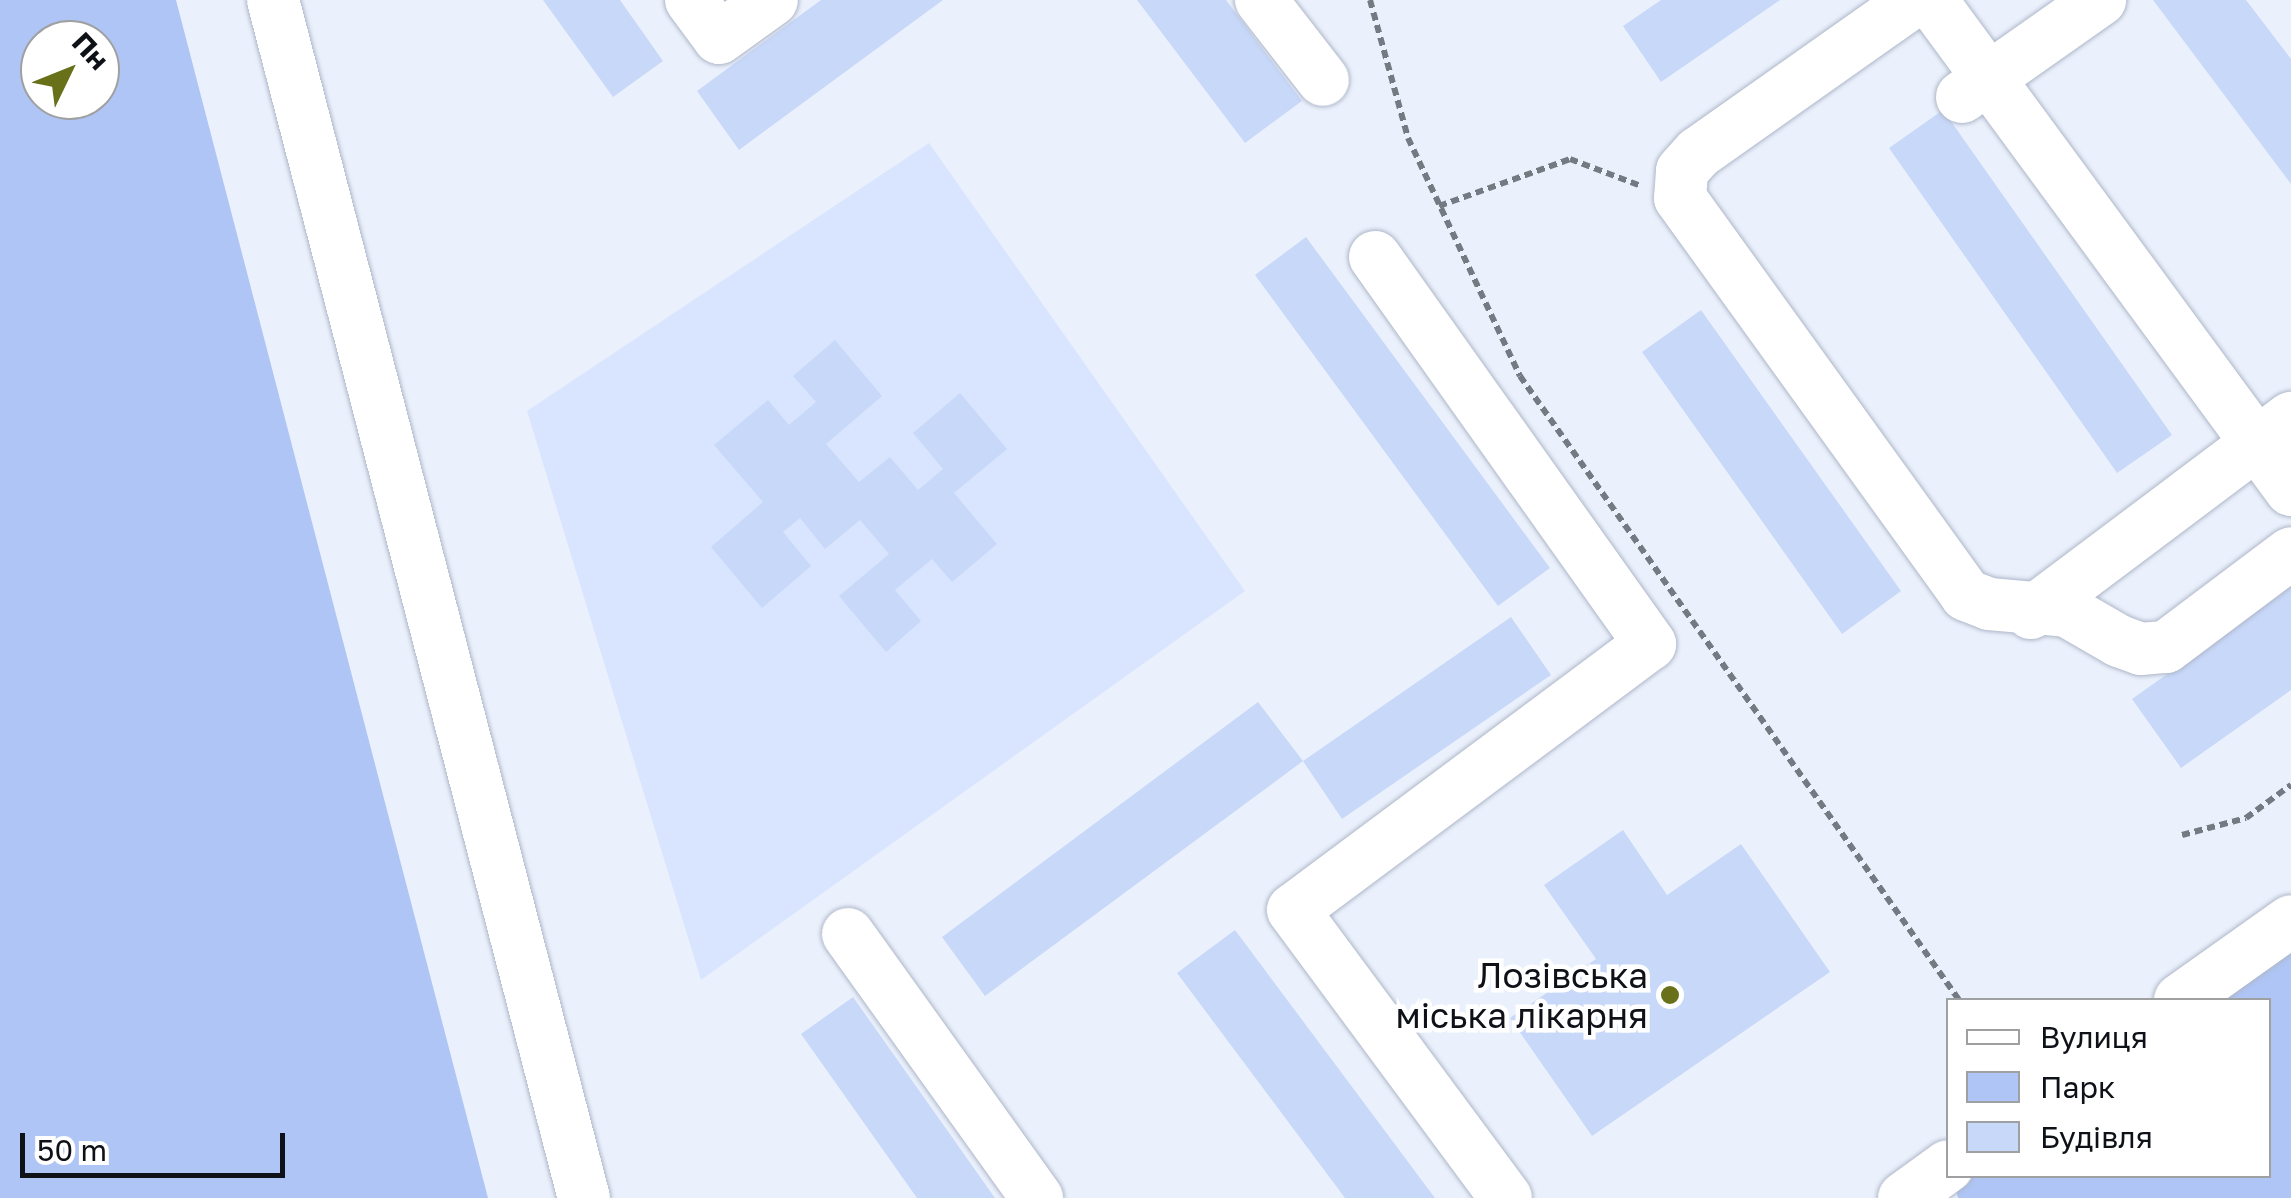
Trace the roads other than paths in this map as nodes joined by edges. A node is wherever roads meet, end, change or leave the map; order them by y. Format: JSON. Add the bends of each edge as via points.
{"nodes":[{"id":1,"x":273,"y":0,"type":"edge"},
{"id":2,"x":691,"y":0,"type":"edge"},
{"id":3,"x":772,"y":0,"type":"edge"},
{"id":4,"x":1262,"y":0,"type":"edge"},
{"id":5,"x":1915,"y":0,"type":"edge"},
{"id":6,"x":1931,"y":0,"type":"edge"},
{"id":7,"x":2100,"y":0,"type":"edge"},
{"id":8,"x":1323,"y":80,"type":"dead end"},
{"id":9,"x":1973,"y":90,"type":"junction"},
{"id":10,"x":1376,"y":257,"type":"dead end"},
{"id":11,"x":2274,"y":431,"type":"edge"},
{"id":12,"x":2291,"y":490,"type":"edge"},
{"id":13,"x":2291,"y":553,"type":"edge"},
{"id":14,"x":2034,"y":611,"type":"junction"},
{"id":15,"x":2291,"y":921,"type":"edge"},
{"id":16,"x":848,"y":934,"type":"dead end"},
{"id":17,"x":2183,"y":998,"type":"edge"},
{"id":18,"x":1946,"y":1167,"type":"edge"},
{"id":19,"x":584,"y":1198,"type":"edge"},
{"id":20,"x":1037,"y":1198,"type":"edge"},
{"id":21,"x":1506,"y":1198,"type":"edge"},
{"id":22,"x":1904,"y":1198,"type":"edge"}],
"edges":[{"from":1,"to":19,"type":"street"},
{"from":2,"to":3,"type":"street","via":[[720,38]]},
{"from":4,"to":8,"type":"street"},
{"from":5,"to":14,"type":"street","via":[[1698,153],[1682,171],[1680,198],[1966,595]]},
{"from":6,"to":9,"type":"street"},
{"from":7,"to":9,"type":"street"},
{"from":9,"to":11,"type":"street"},
{"from":10,"to":21,"type":"street","via":[[1650,644],[1293,910]]},
{"from":11,"to":12,"type":"street"},
{"from":11,"to":14,"type":"street"},
{"from":13,"to":14,"type":"street","via":[[2166,647],[2118,641],[2068,610]]},
{"from":15,"to":17,"type":"street"},
{"from":16,"to":20,"type":"street"},
{"from":18,"to":22,"type":"street"}]}
